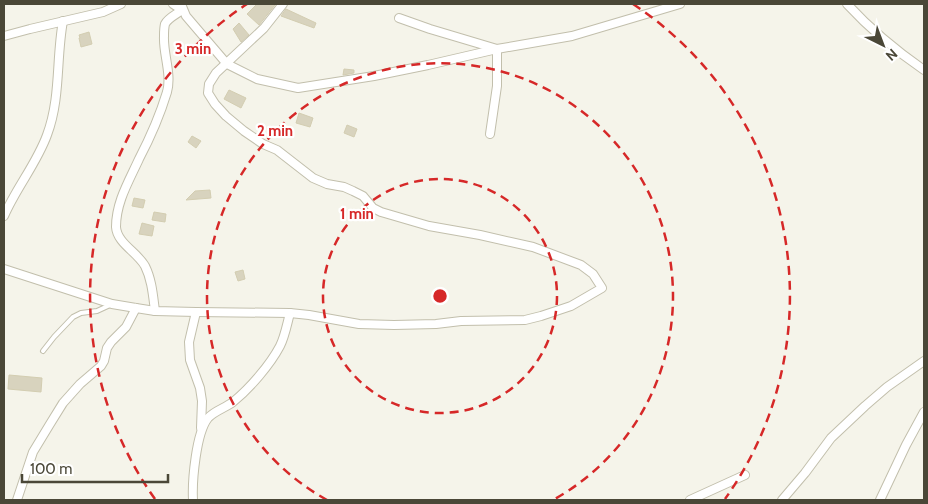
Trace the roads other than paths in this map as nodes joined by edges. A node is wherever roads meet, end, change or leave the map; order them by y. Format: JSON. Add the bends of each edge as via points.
{"nodes":[{"id":1,"x":121,"y":4,"type":"edge"},
{"id":2,"x":173,"y":4,"type":"edge"},
{"id":3,"x":283,"y":4,"type":"edge"},
{"id":4,"x":680,"y":4,"type":"edge"},
{"id":5,"x":847,"y":4,"type":"edge"},
{"id":6,"x":182,"y":7,"type":"edge"},
{"id":7,"x":399,"y":18,"type":"dead end"},
{"id":8,"x":63,"y":21,"type":"junction"},
{"id":9,"x":4,"y":36,"type":"edge"},
{"id":10,"x":497,"y":48,"type":"junction"},
{"id":11,"x":227,"y":64,"type":"junction"},
{"id":12,"x":924,"y":70,"type":"edge"},
{"id":13,"x":490,"y":134,"type":"dead end"},
{"id":14,"x":4,"y":216,"type":"edge"},
{"id":15,"x":4,"y":269,"type":"edge"},
{"id":16,"x":112,"y":304,"type":"junction"},
{"id":17,"x":136,"y":308,"type":"junction"},
{"id":18,"x":155,"y":311,"type":"junction"},
{"id":19,"x":196,"y":312,"type":"junction"},
{"id":20,"x":290,"y":313,"type":"junction"},
{"id":21,"x":43,"y":351,"type":"dead end"},
{"id":22,"x":924,"y":361,"type":"edge"},
{"id":23,"x":924,"y":412,"type":"edge"},
{"id":24,"x":200,"y":431,"type":"junction"},
{"id":25,"x":745,"y":475,"type":"dead end"},
{"id":26,"x":17,"y":500,"type":"edge"},
{"id":27,"x":193,"y":500,"type":"edge"},
{"id":28,"x":690,"y":500,"type":"edge"},
{"id":29,"x":782,"y":500,"type":"edge"},
{"id":30,"x":880,"y":500,"type":"edge"}],
"edges":[{"from":1,"to":8,"type":"street","via":[[103,12]]},
{"from":2,"to":6,"type":"street"},
{"from":3,"to":11,"type":"street"},
{"from":4,"to":10,"type":"street","via":[[572,36]]},
{"from":5,"to":12,"type":"street","via":[[885,41]]},
{"from":6,"to":11,"type":"street"},
{"from":6,"to":18,"type":"street","via":[[164,26],[168,91],[117,213],[118,237],[145,266]]},
{"from":7,"to":10,"type":"street"},
{"from":8,"to":9,"type":"street"},
{"from":8,"to":14,"type":"street","via":[[56,100],[47,136]]},
{"from":10,"to":11,"type":"street","via":[[428,65],[298,88],[256,79]]},
{"from":10,"to":13,"type":"street","via":[[497,86]]},
{"from":11,"to":20,"type":"street","via":[[209,84],[208,93],[216,104],[244,131],[277,150],[313,178],[353,191],[374,208],[392,216],[533,247],[580,265],[593,274],[602,288],[571,306],[524,320],[394,326]]},
{"from":15,"to":16,"type":"street"},
{"from":16,"to":17,"type":"street"},
{"from":16,"to":21,"type":"lane","via":[[73,317]]},
{"from":17,"to":18,"type":"street"},
{"from":17,"to":26,"type":"street","via":[[126,327],[107,348],[101,366],[63,403],[34,452]]},
{"from":18,"to":19,"type":"street"},
{"from":19,"to":20,"type":"street"},
{"from":19,"to":24,"type":"street","via":[[189,342],[190,360],[202,400]]},
{"from":20,"to":24,"type":"street","via":[[280,346],[259,375],[232,403],[212,414]]},
{"from":22,"to":29,"type":"street","via":[[864,406],[831,438]]},
{"from":23,"to":30,"type":"street"},
{"from":24,"to":27,"type":"street"},
{"from":25,"to":28,"type":"street"}]}
